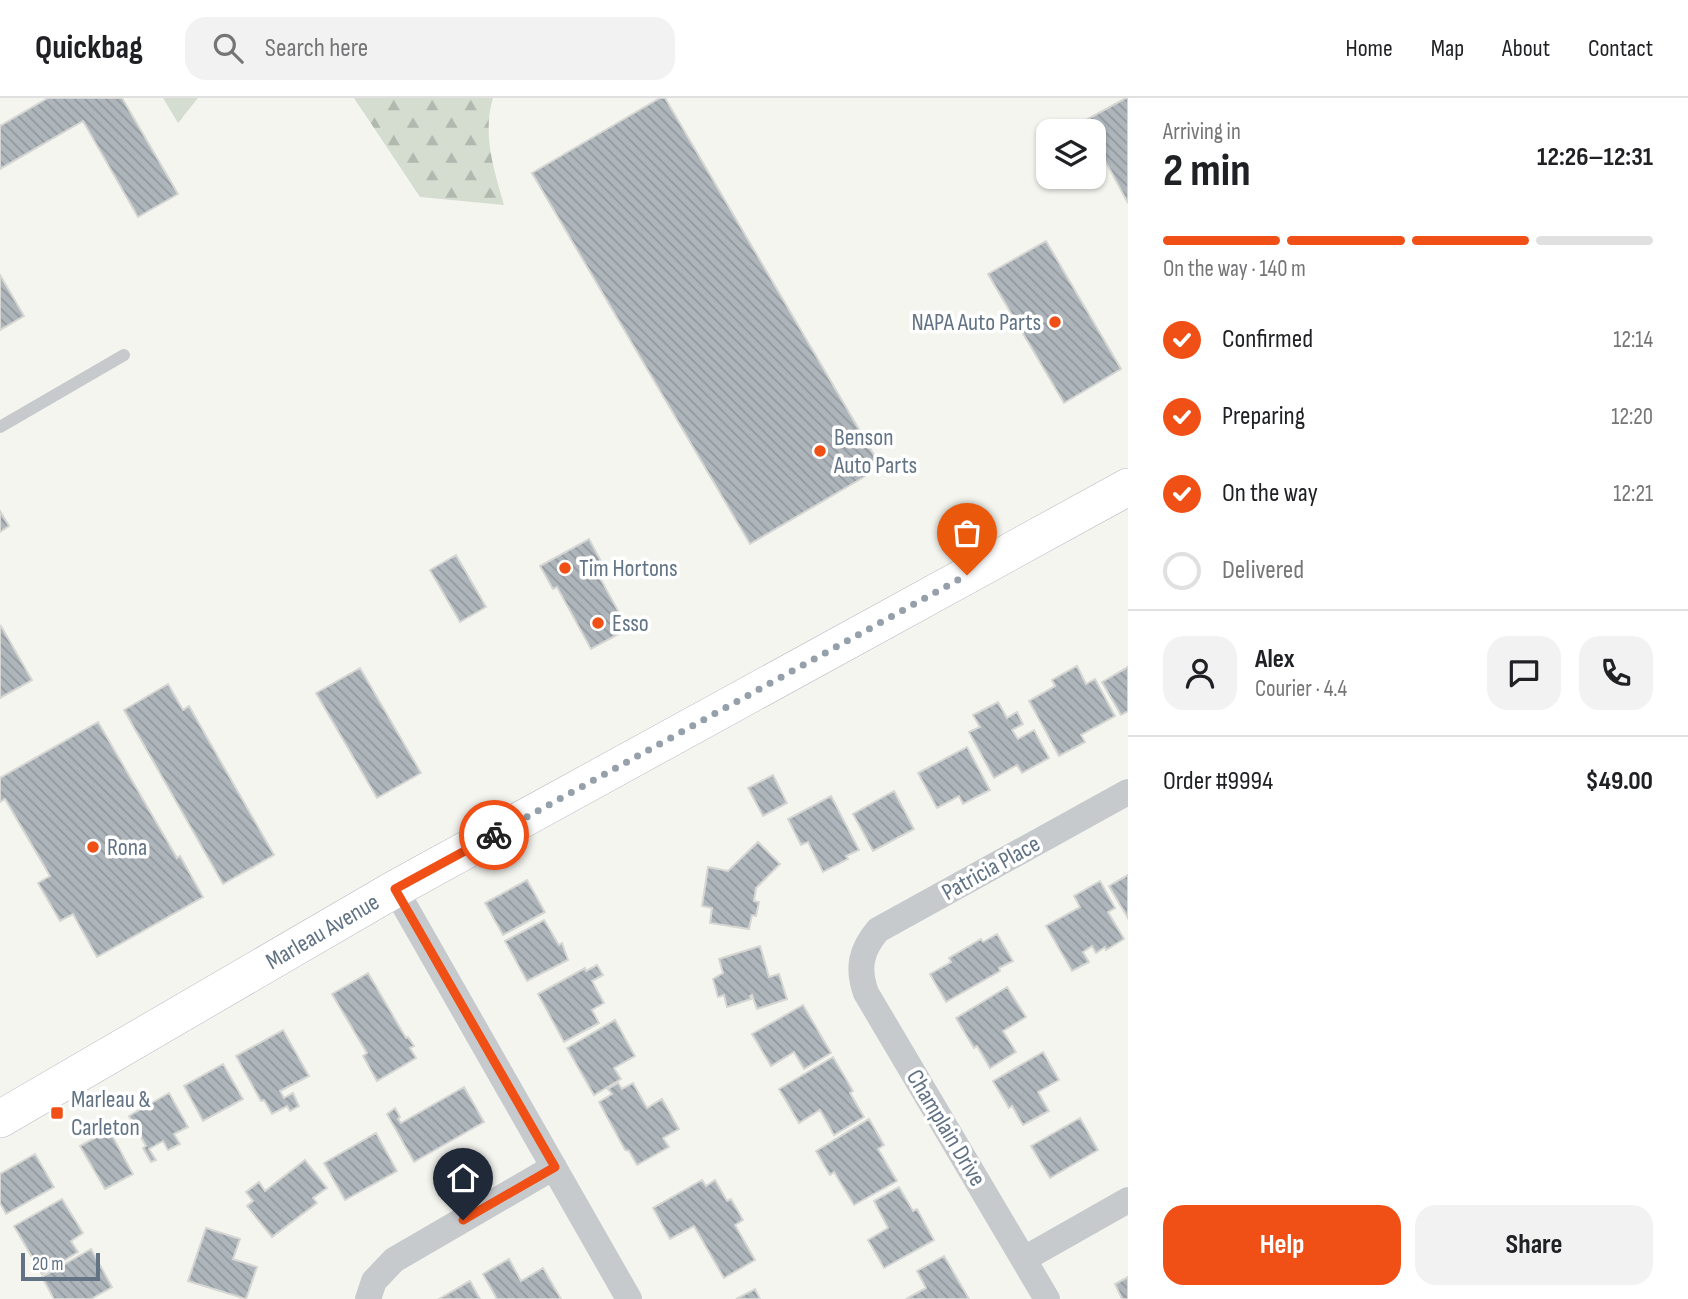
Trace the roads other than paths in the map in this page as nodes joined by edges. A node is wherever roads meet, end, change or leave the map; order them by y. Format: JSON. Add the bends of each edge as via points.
{"nodes":[{"id":1,"x":124,"y":355,"type":"dead end"},
{"id":2,"x":0,"y":426,"type":"edge"},
{"id":3,"x":1128,"y":487,"type":"edge"},
{"id":4,"x":1128,"y":792,"type":"edge"},
{"id":5,"x":395,"y":889,"type":"junction"},
{"id":6,"x":863,"y":952,"type":"joint"},
{"id":7,"x":0,"y":1119,"type":"edge"},
{"id":8,"x":555,"y":1167,"type":"junction"},
{"id":9,"x":1128,"y":1200,"type":"edge"},
{"id":10,"x":1024,"y":1259,"type":"junction"},
{"id":11,"x":368,"y":1299,"type":"edge"},
{"id":12,"x":629,"y":1299,"type":"edge"},
{"id":13,"x":1047,"y":1299,"type":"edge"}],
"edges":[{"from":1,"to":2,"type":"lane"},
{"from":3,"to":5,"type":"main road","name":"Marleau Avenue"},
{"from":4,"to":6,"type":"street","name":"Patricia Place","via":[[878,930]]},
{"from":5,"to":7,"type":"main road","name":"Marleau Avenue"},
{"from":5,"to":8,"type":"street"},
{"from":6,"to":10,"type":"street","name":"Champlain Drive","via":[[861,979],[866,993]]},
{"from":8,"to":11,"type":"street","via":[[394,1260],[374,1281]]},
{"from":8,"to":12,"type":"street"},
{"from":9,"to":10,"type":"street"},
{"from":10,"to":13,"type":"street","name":"Champlain Drive"}]}
